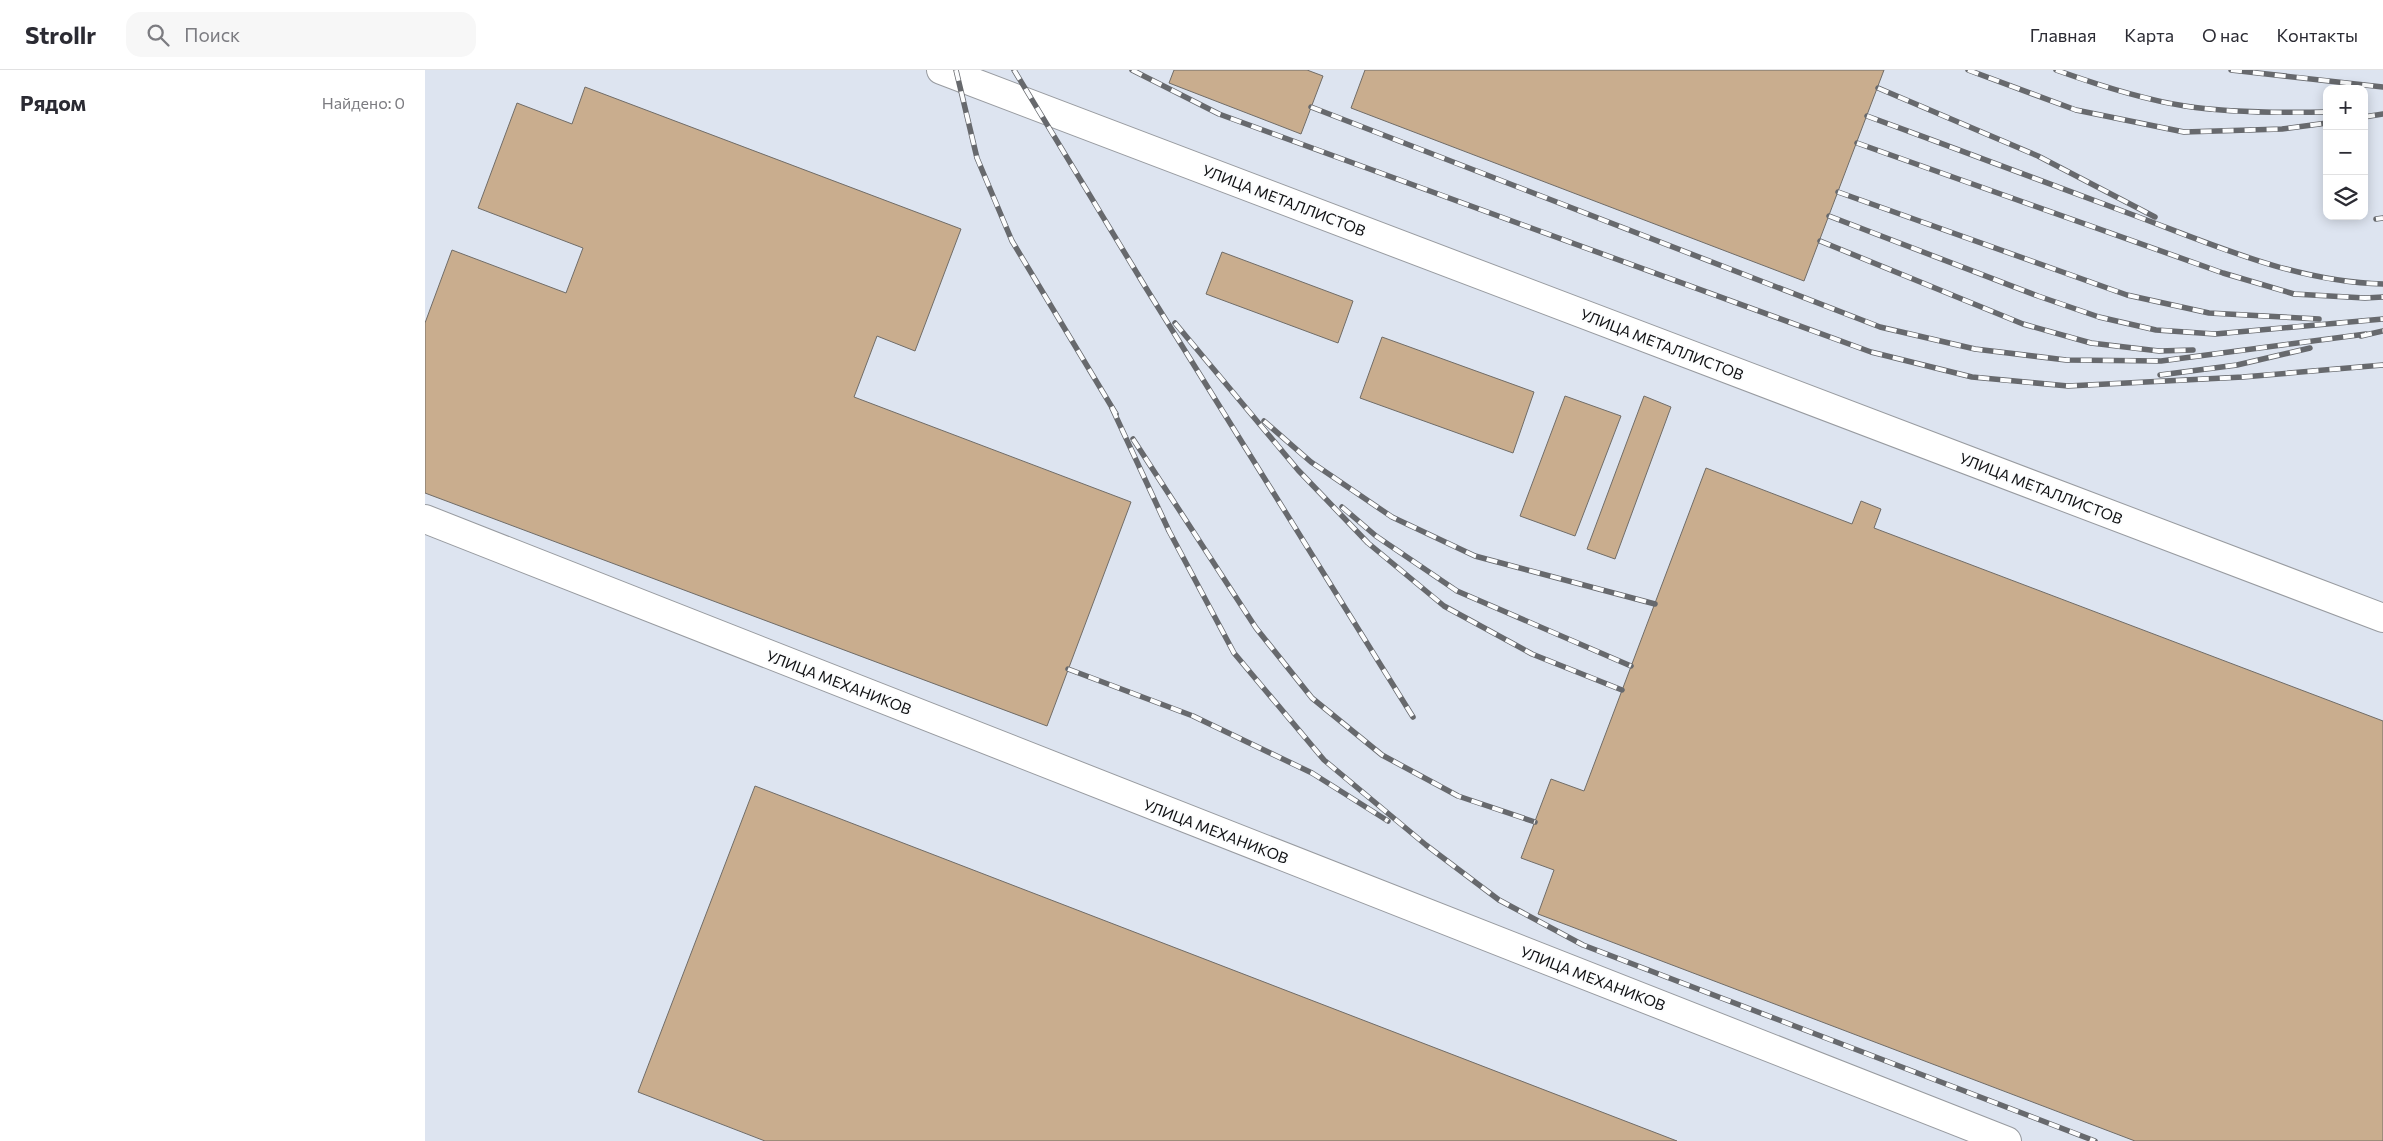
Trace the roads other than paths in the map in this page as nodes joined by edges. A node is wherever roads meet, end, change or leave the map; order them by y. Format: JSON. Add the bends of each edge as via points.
{"nodes":[{"id":1,"x":941,"y":70,"type":"edge"},
{"id":2,"x":425,"y":519,"type":"edge"},
{"id":3,"x":2383,"y":618,"type":"edge"},
{"id":4,"x":2007,"y":1141,"type":"edge"}],
"edges":[{"from":1,"to":3,"type":"street","name":"УЛИЦА МЕТАЛЛИСТОВ"},
{"from":2,"to":4,"type":"street","name":"УЛИЦА МЕХАНИКОВ"}]}
